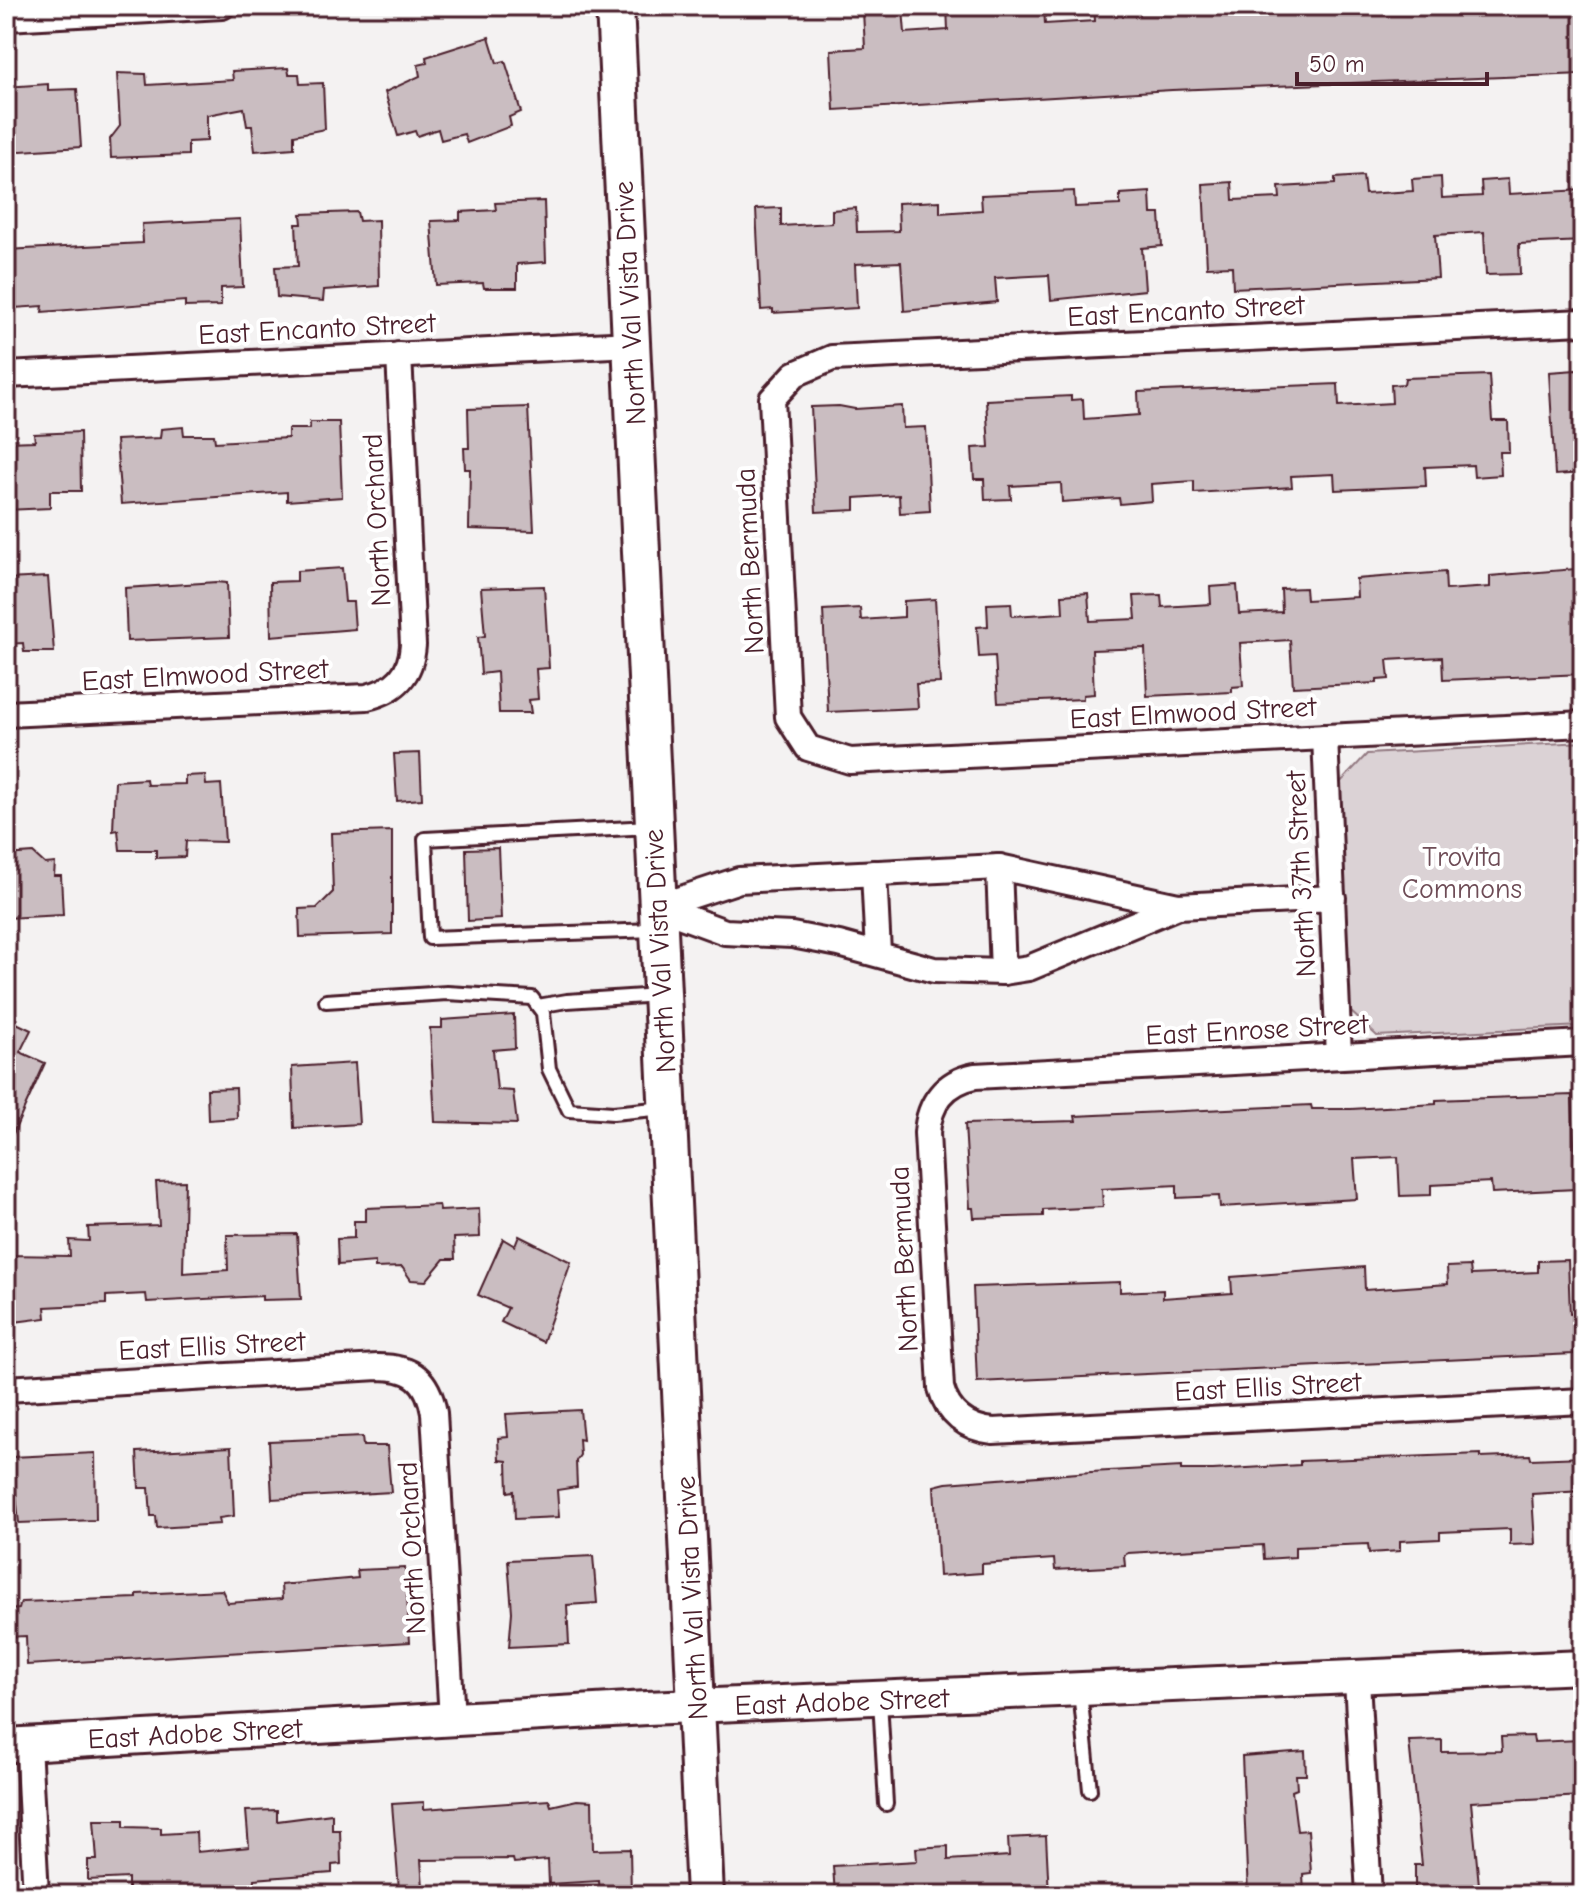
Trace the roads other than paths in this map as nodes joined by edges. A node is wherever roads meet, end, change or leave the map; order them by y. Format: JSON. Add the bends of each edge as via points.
{"nodes":[{"id":1,"x":222,"y":6,"type":"edge"},
{"id":2,"x":615,"y":6,"type":"edge"},
{"id":3,"x":6,"y":18,"type":"edge"},
{"id":4,"x":1583,"y":322,"type":"edge"},
{"id":5,"x":632,"y":344,"type":"junction"},
{"id":6,"x":399,"y":355,"type":"junction"},
{"id":7,"x":795,"y":374,"type":"joint"},
{"id":8,"x":6,"y":375,"type":"edge"},
{"id":9,"x":403,"y":679,"type":"joint"},
{"id":10,"x":6,"y":714,"type":"edge"},
{"id":11,"x":1583,"y":724,"type":"edge"},
{"id":12,"x":1325,"y":737,"type":"junction"},
{"id":13,"x":808,"y":748,"type":"joint"},
{"id":14,"x":654,"y":827,"type":"junction"},
{"id":15,"x":999,"y":867,"type":"junction"},
{"id":16,"x":874,"y":873,"type":"junction"},
{"id":17,"x":1333,"y":898,"type":"junction"},
{"id":18,"x":1178,"y":906,"type":"junction"},
{"id":19,"x":658,"y":918,"type":"junction"},
{"id":20,"x":878,"y":953,"type":"junction"},
{"id":21,"x":1003,"y":972,"type":"junction"},
{"id":22,"x":662,"y":995,"type":"junction"},
{"id":23,"x":326,"y":1001,"type":"dead end"},
{"id":24,"x":538,"y":1006,"type":"junction"},
{"id":25,"x":1583,"y":1043,"type":"edge"},
{"id":26,"x":1339,"y":1056,"type":"junction"},
{"id":27,"x":940,"y":1094,"type":"joint"},
{"id":28,"x":668,"y":1108,"type":"junction"},
{"id":29,"x":419,"y":1376,"type":"joint"},
{"id":30,"x":6,"y":1389,"type":"edge"},
{"id":31,"x":1583,"y":1401,"type":"edge"},
{"id":32,"x":959,"y":1418,"type":"joint"},
{"id":33,"x":1583,"y":1667,"type":"edge"},
{"id":34,"x":1357,"y":1680,"type":"junction"},
{"id":35,"x":1080,"y":1691,"type":"junction"},
{"id":36,"x":880,"y":1700,"type":"junction"},
{"id":37,"x":697,"y":1707,"type":"junction"},
{"id":38,"x":452,"y":1719,"type":"junction"},
{"id":39,"x":17,"y":1744,"type":"edge"},
{"id":40,"x":1090,"y":1790,"type":"dead end"},
{"id":41,"x":886,"y":1804,"type":"dead end"},
{"id":42,"x":36,"y":1895,"type":"edge"},
{"id":43,"x":705,"y":1895,"type":"edge"},
{"id":44,"x":1369,"y":1895,"type":"edge"}],
"edges":[{"from":1,"to":3,"type":"street"},
{"from":2,"to":5,"type":"main road","name":"North Val Vista Drive"},
{"from":4,"to":7,"type":"street","name":"East Encanto Street","via":[[832,358]]},
{"from":5,"to":6,"type":"street","name":"East Encanto Street"},
{"from":5,"to":14,"type":"main road","name":"North Val Vista Drive"},
{"from":6,"to":8,"type":"street","name":"East Encanto Street"},
{"from":6,"to":9,"type":"street","name":"North Orchard","via":[[413,645]]},
{"from":7,"to":13,"type":"street","name":"North Bermuda","via":[[772,399],[788,717]]},
{"from":9,"to":10,"type":"street","name":"East Elmwood Street","via":[[367,697]]},
{"from":11,"to":12,"type":"street","name":"East Elmwood Street"},
{"from":12,"to":13,"type":"street","name":"East Elmwood Street","via":[[850,761]]},
{"from":12,"to":17,"type":"street","name":"North 37th Street"},
{"from":14,"to":19,"type":"main road","name":"North Val Vista Drive"},
{"from":14,"to":19,"type":"lane","via":[[425,839],[430,938]]},
{"from":15,"to":16,"type":"street"},
{"from":15,"to":18,"type":"street"},
{"from":15,"to":21,"type":"street"},
{"from":16,"to":19,"type":"street","via":[[739,880]]},
{"from":16,"to":20,"type":"street"},
{"from":17,"to":18,"type":"street"},
{"from":17,"to":26,"type":"street","name":"North 37th Street"},
{"from":18,"to":21,"type":"street","via":[[1029,968]]},
{"from":19,"to":20,"type":"street","via":[[725,932],[792,935]]},
{"from":19,"to":22,"type":"main road","name":"North Val Vista Drive"},
{"from":20,"to":21,"type":"street","via":[[934,970]]},
{"from":22,"to":24,"type":"lane"},
{"from":22,"to":28,"type":"main road","name":"North Val Vista Drive"},
{"from":23,"to":24,"type":"lane","via":[[447,993],[532,998]]},
{"from":24,"to":28,"type":"lane","via":[[549,1069],[569,1110]]},
{"from":25,"to":26,"type":"street","name":"East Enrose Street"},
{"from":26,"to":27,"type":"street","name":"East Enrose Street","via":[[975,1076]]},
{"from":27,"to":32,"type":"street","name":"North Bermuda","via":[[927,1133],[940,1372],[944,1399]]},
{"from":28,"to":37,"type":"main road","name":"North Val Vista Drive"},
{"from":29,"to":30,"type":"street","name":"East Ellis Street","via":[[407,1369],[378,1367]]},
{"from":29,"to":38,"type":"street","name":"North Orchard","via":[[428,1387],[434,1413]]},
{"from":31,"to":32,"type":"street","name":"East Ellis Street","via":[[993,1431]]},
{"from":33,"to":34,"type":"street","name":"East Adobe Street"},
{"from":34,"to":35,"type":"street","name":"East Adobe Street"},
{"from":34,"to":44,"type":"street"},
{"from":35,"to":36,"type":"street","name":"East Adobe Street"},
{"from":35,"to":40,"type":"lane"},
{"from":36,"to":37,"type":"street","name":"East Adobe Street"},
{"from":36,"to":41,"type":"lane"},
{"from":37,"to":38,"type":"street","name":"East Adobe Street"},
{"from":37,"to":43,"type":"main road","name":"North Val Vista Drive"},
{"from":38,"to":39,"type":"street","name":"East Adobe Street"},
{"from":39,"to":42,"type":"street"}]}
